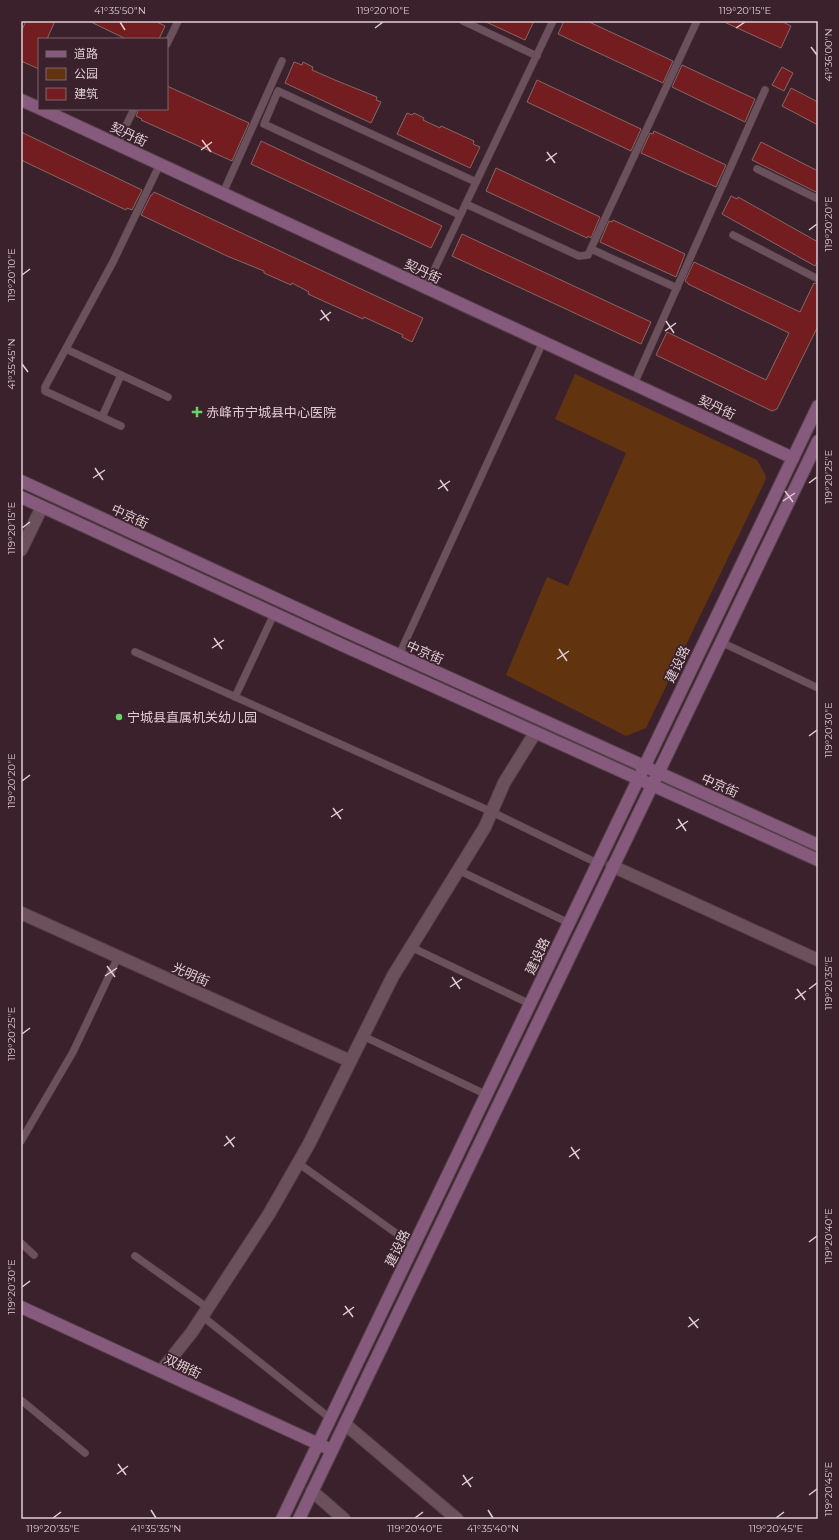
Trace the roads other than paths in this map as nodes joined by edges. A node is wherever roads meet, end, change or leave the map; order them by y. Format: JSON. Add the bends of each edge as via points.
{"nodes":[{"id":1,"x":178,"y":21,"type":"edge"},
{"id":2,"x":463,"y":21,"type":"edge"},
{"id":3,"x":553,"y":21,"type":"edge"},
{"id":4,"x":697,"y":21,"type":"edge"},
{"id":5,"x":168,"y":42,"type":"edge"},
{"id":6,"x":537,"y":56,"type":"junction"},
{"id":7,"x":282,"y":61,"type":"dead end"},
{"id":8,"x":765,"y":90,"type":"dead end"},
{"id":9,"x":21,"y":100,"type":"edge"},
{"id":10,"x":38,"y":107,"type":"edge"},
{"id":11,"x":44,"y":110,"type":"edge"},
{"id":12,"x":134,"y":110,"type":"edge"},
{"id":13,"x":117,"y":144,"type":"junction"},
{"id":14,"x":160,"y":164,"type":"junction"},
{"id":15,"x":757,"y":169,"type":"dead end"},
{"id":16,"x":476,"y":182,"type":"junction"},
{"id":17,"x":223,"y":193,"type":"junction"},
{"id":18,"x":818,"y":199,"type":"edge"},
{"id":19,"x":466,"y":204,"type":"junction"},
{"id":20,"x":460,"y":215,"type":"junction"},
{"id":21,"x":734,"y":235,"type":"dead end"},
{"id":22,"x":591,"y":249,"type":"junction"},
{"id":23,"x":818,"y":279,"type":"edge"},
{"id":24,"x":426,"y":287,"type":"junction"},
{"id":25,"x":677,"y":288,"type":"junction"},
{"id":26,"x":543,"y":342,"type":"junction"},
{"id":27,"x":66,"y":349,"type":"junction"},
{"id":28,"x":121,"y":375,"type":"junction"},
{"id":29,"x":634,"y":384,"type":"junction"},
{"id":30,"x":168,"y":397,"type":"dead end"},
{"id":31,"x":818,"y":406,"type":"edge"},
{"id":32,"x":102,"y":417,"type":"junction"},
{"id":33,"x":121,"y":426,"type":"dead end"},
{"id":34,"x":818,"y":441,"type":"edge"},
{"id":35,"x":793,"y":458,"type":"junction"},
{"id":36,"x":21,"y":481,"type":"edge"},
{"id":37,"x":21,"y":497,"type":"edge"},
{"id":38,"x":42,"y":507,"type":"junction"},
{"id":39,"x":21,"y":550,"type":"edge"},
{"id":40,"x":274,"y":614,"type":"junction"},
{"id":41,"x":721,"y":642,"type":"junction"},
{"id":42,"x":135,"y":652,"type":"dead end"},
{"id":43,"x":399,"y":656,"type":"junction"},
{"id":44,"x":818,"y":688,"type":"edge"},
{"id":45,"x":235,"y":697,"type":"junction"},
{"id":46,"x":535,"y":733,"type":"junction"},
{"id":47,"x":644,"y":766,"type":"junction"},
{"id":48,"x":658,"y":772,"type":"junction"},
{"id":49,"x":638,"y":779,"type":"junction"},
{"id":50,"x":651,"y":785,"type":"junction"},
{"id":51,"x":492,"y":812,"type":"junction"},
{"id":52,"x":818,"y":845,"type":"edge"},
{"id":53,"x":818,"y":860,"type":"edge"},
{"id":54,"x":597,"y":863,"type":"junction"},
{"id":55,"x":612,"y":866,"type":"junction"},
{"id":56,"x":458,"y":870,"type":"junction"},
{"id":57,"x":21,"y":913,"type":"edge"},
{"id":58,"x":568,"y":923,"type":"junction"},
{"id":59,"x":411,"y":947,"type":"junction"},
{"id":60,"x":118,"y":957,"type":"junction"},
{"id":61,"x":818,"y":960,"type":"edge"},
{"id":62,"x":530,"y":1004,"type":"junction"},
{"id":63,"x":363,"y":1036,"type":"junction"},
{"id":64,"x":350,"y":1061,"type":"junction"},
{"id":65,"x":487,"y":1095,"type":"junction"},
{"id":66,"x":21,"y":1141,"type":"edge"},
{"id":67,"x":298,"y":1163,"type":"junction"},
{"id":68,"x":21,"y":1243,"type":"edge"},
{"id":69,"x":414,"y":1246,"type":"junction"},
{"id":70,"x":34,"y":1255,"type":"dead end"},
{"id":71,"x":135,"y":1256,"type":"dead end"},
{"id":72,"x":21,"y":1307,"type":"edge"},
{"id":73,"x":205,"y":1312,"type":"junction"},
{"id":74,"x":160,"y":1371,"type":"junction"},
{"id":75,"x":21,"y":1400,"type":"edge"},
{"id":76,"x":331,"y":1419,"type":"junction"},
{"id":77,"x":345,"y":1424,"type":"junction"},
{"id":78,"x":318,"y":1444,"type":"junction"},
{"id":79,"x":332,"y":1450,"type":"junction"},
{"id":80,"x":85,"y":1453,"type":"dead end"},
{"id":81,"x":312,"y":1491,"type":"junction"},
{"id":82,"x":282,"y":1519,"type":"edge"},
{"id":83,"x":299,"y":1519,"type":"edge"},
{"id":84,"x":344,"y":1519,"type":"edge"},
{"id":85,"x":457,"y":1519,"type":"edge"}],
"edges":[{"from":1,"to":5,"type":"lane"},
{"from":2,"to":6,"type":"lane"},
{"from":3,"to":6,"type":"lane"},
{"from":4,"to":22,"type":"lane"},
{"from":6,"to":16,"type":"lane"},
{"from":7,"to":17,"type":"lane"},
{"from":8,"to":25,"type":"lane"},
{"from":9,"to":10,"type":"main road","name":"契丹街"},
{"from":11,"to":13,"type":"main road","name":"契丹街"},
{"from":12,"to":13,"type":"lane"},
{"from":13,"to":14,"type":"main road","name":"契丹街"},
{"from":14,"to":17,"type":"main road","name":"契丹街"},
{"from":14,"to":27,"type":"lane","via":[[113,262]]},
{"from":15,"to":18,"type":"lane"},
{"from":16,"to":19,"type":"lane"},
{"from":16,"to":20,"type":"lane","via":[[278,91],[264,124]]},
{"from":17,"to":24,"type":"main road","name":"契丹街"},
{"from":19,"to":20,"type":"lane"},
{"from":19,"to":22,"type":"lane","via":[[579,256],[588,255]]},
{"from":20,"to":24,"type":"lane"},
{"from":21,"to":23,"type":"lane"},
{"from":22,"to":25,"type":"lane"},
{"from":24,"to":26,"type":"main road","name":"契丹街"},
{"from":25,"to":29,"type":"lane"},
{"from":26,"to":29,"type":"main road","name":"契丹街"},
{"from":26,"to":43,"type":"lane"},
{"from":27,"to":28,"type":"lane"},
{"from":27,"to":32,"type":"lane","via":[[44,391]]},
{"from":28,"to":30,"type":"lane"},
{"from":28,"to":32,"type":"lane"},
{"from":29,"to":35,"type":"main road","name":"契丹街"},
{"from":31,"to":35,"type":"main road","name":"建设路"},
{"from":32,"to":33,"type":"lane"},
{"from":34,"to":41,"type":"main road"},
{"from":35,"to":47,"type":"main road","name":"建设路"},
{"from":36,"to":43,"type":"main road","name":"中京街"},
{"from":37,"to":38,"type":"main road"},
{"from":38,"to":39,"type":"street"},
{"from":38,"to":40,"type":"main road"},
{"from":40,"to":45,"type":"lane"},
{"from":40,"to":46,"type":"main road"},
{"from":41,"to":44,"type":"lane"},
{"from":41,"to":48,"type":"main road"},
{"from":42,"to":45,"type":"lane"},
{"from":43,"to":47,"type":"main road","name":"中京街"},
{"from":45,"to":51,"type":"lane"},
{"from":46,"to":49,"type":"main road"},
{"from":46,"to":51,"type":"street","via":[[504,783]]},
{"from":47,"to":48,"type":"main road","name":"中京街"},
{"from":47,"to":49,"type":"main road","name":"建设路"},
{"from":48,"to":50,"type":"main road"},
{"from":48,"to":52,"type":"main road","name":"中京街"},
{"from":49,"to":50,"type":"main road"},
{"from":49,"to":54,"type":"main road","name":"建设路"},
{"from":50,"to":53,"type":"main road"},
{"from":50,"to":55,"type":"main road"},
{"from":51,"to":54,"type":"lane"},
{"from":51,"to":56,"type":"street"},
{"from":54,"to":58,"type":"main road","name":"建设路"},
{"from":55,"to":61,"type":"street"},
{"from":55,"to":77,"type":"main road"},
{"from":56,"to":58,"type":"lane"},
{"from":56,"to":59,"type":"street"},
{"from":57,"to":60,"type":"street","name":"光明街"},
{"from":58,"to":62,"type":"main road","name":"建设路"},
{"from":59,"to":62,"type":"lane"},
{"from":59,"to":63,"type":"street","via":[[393,976]]},
{"from":60,"to":64,"type":"street","name":"光明街"},
{"from":60,"to":66,"type":"lane","via":[[73,1052]]},
{"from":62,"to":65,"type":"main road","name":"建设路"},
{"from":63,"to":64,"type":"street"},
{"from":63,"to":65,"type":"lane"},
{"from":64,"to":67,"type":"street"},
{"from":65,"to":69,"type":"main road","name":"建设路"},
{"from":67,"to":69,"type":"lane"},
{"from":67,"to":73,"type":"street","via":[[269,1214]]},
{"from":68,"to":70,"type":"lane"},
{"from":69,"to":76,"type":"main road","name":"建设路"},
{"from":71,"to":73,"type":"lane"},
{"from":72,"to":74,"type":"main road","name":"双拥街"},
{"from":73,"to":74,"type":"street"},
{"from":73,"to":76,"type":"lane"},
{"from":74,"to":78,"type":"main road","name":"双拥街"},
{"from":75,"to":80,"type":"lane"},
{"from":76,"to":78,"type":"main road","name":"建设路"},
{"from":77,"to":79,"type":"main road"},
{"from":77,"to":85,"type":"street"},
{"from":78,"to":79,"type":"main road","name":"双拥街"},
{"from":78,"to":82,"type":"main road","name":"建设路"},
{"from":79,"to":81,"type":"main road"},
{"from":81,"to":83,"type":"main road"},
{"from":81,"to":84,"type":"street"}]}
